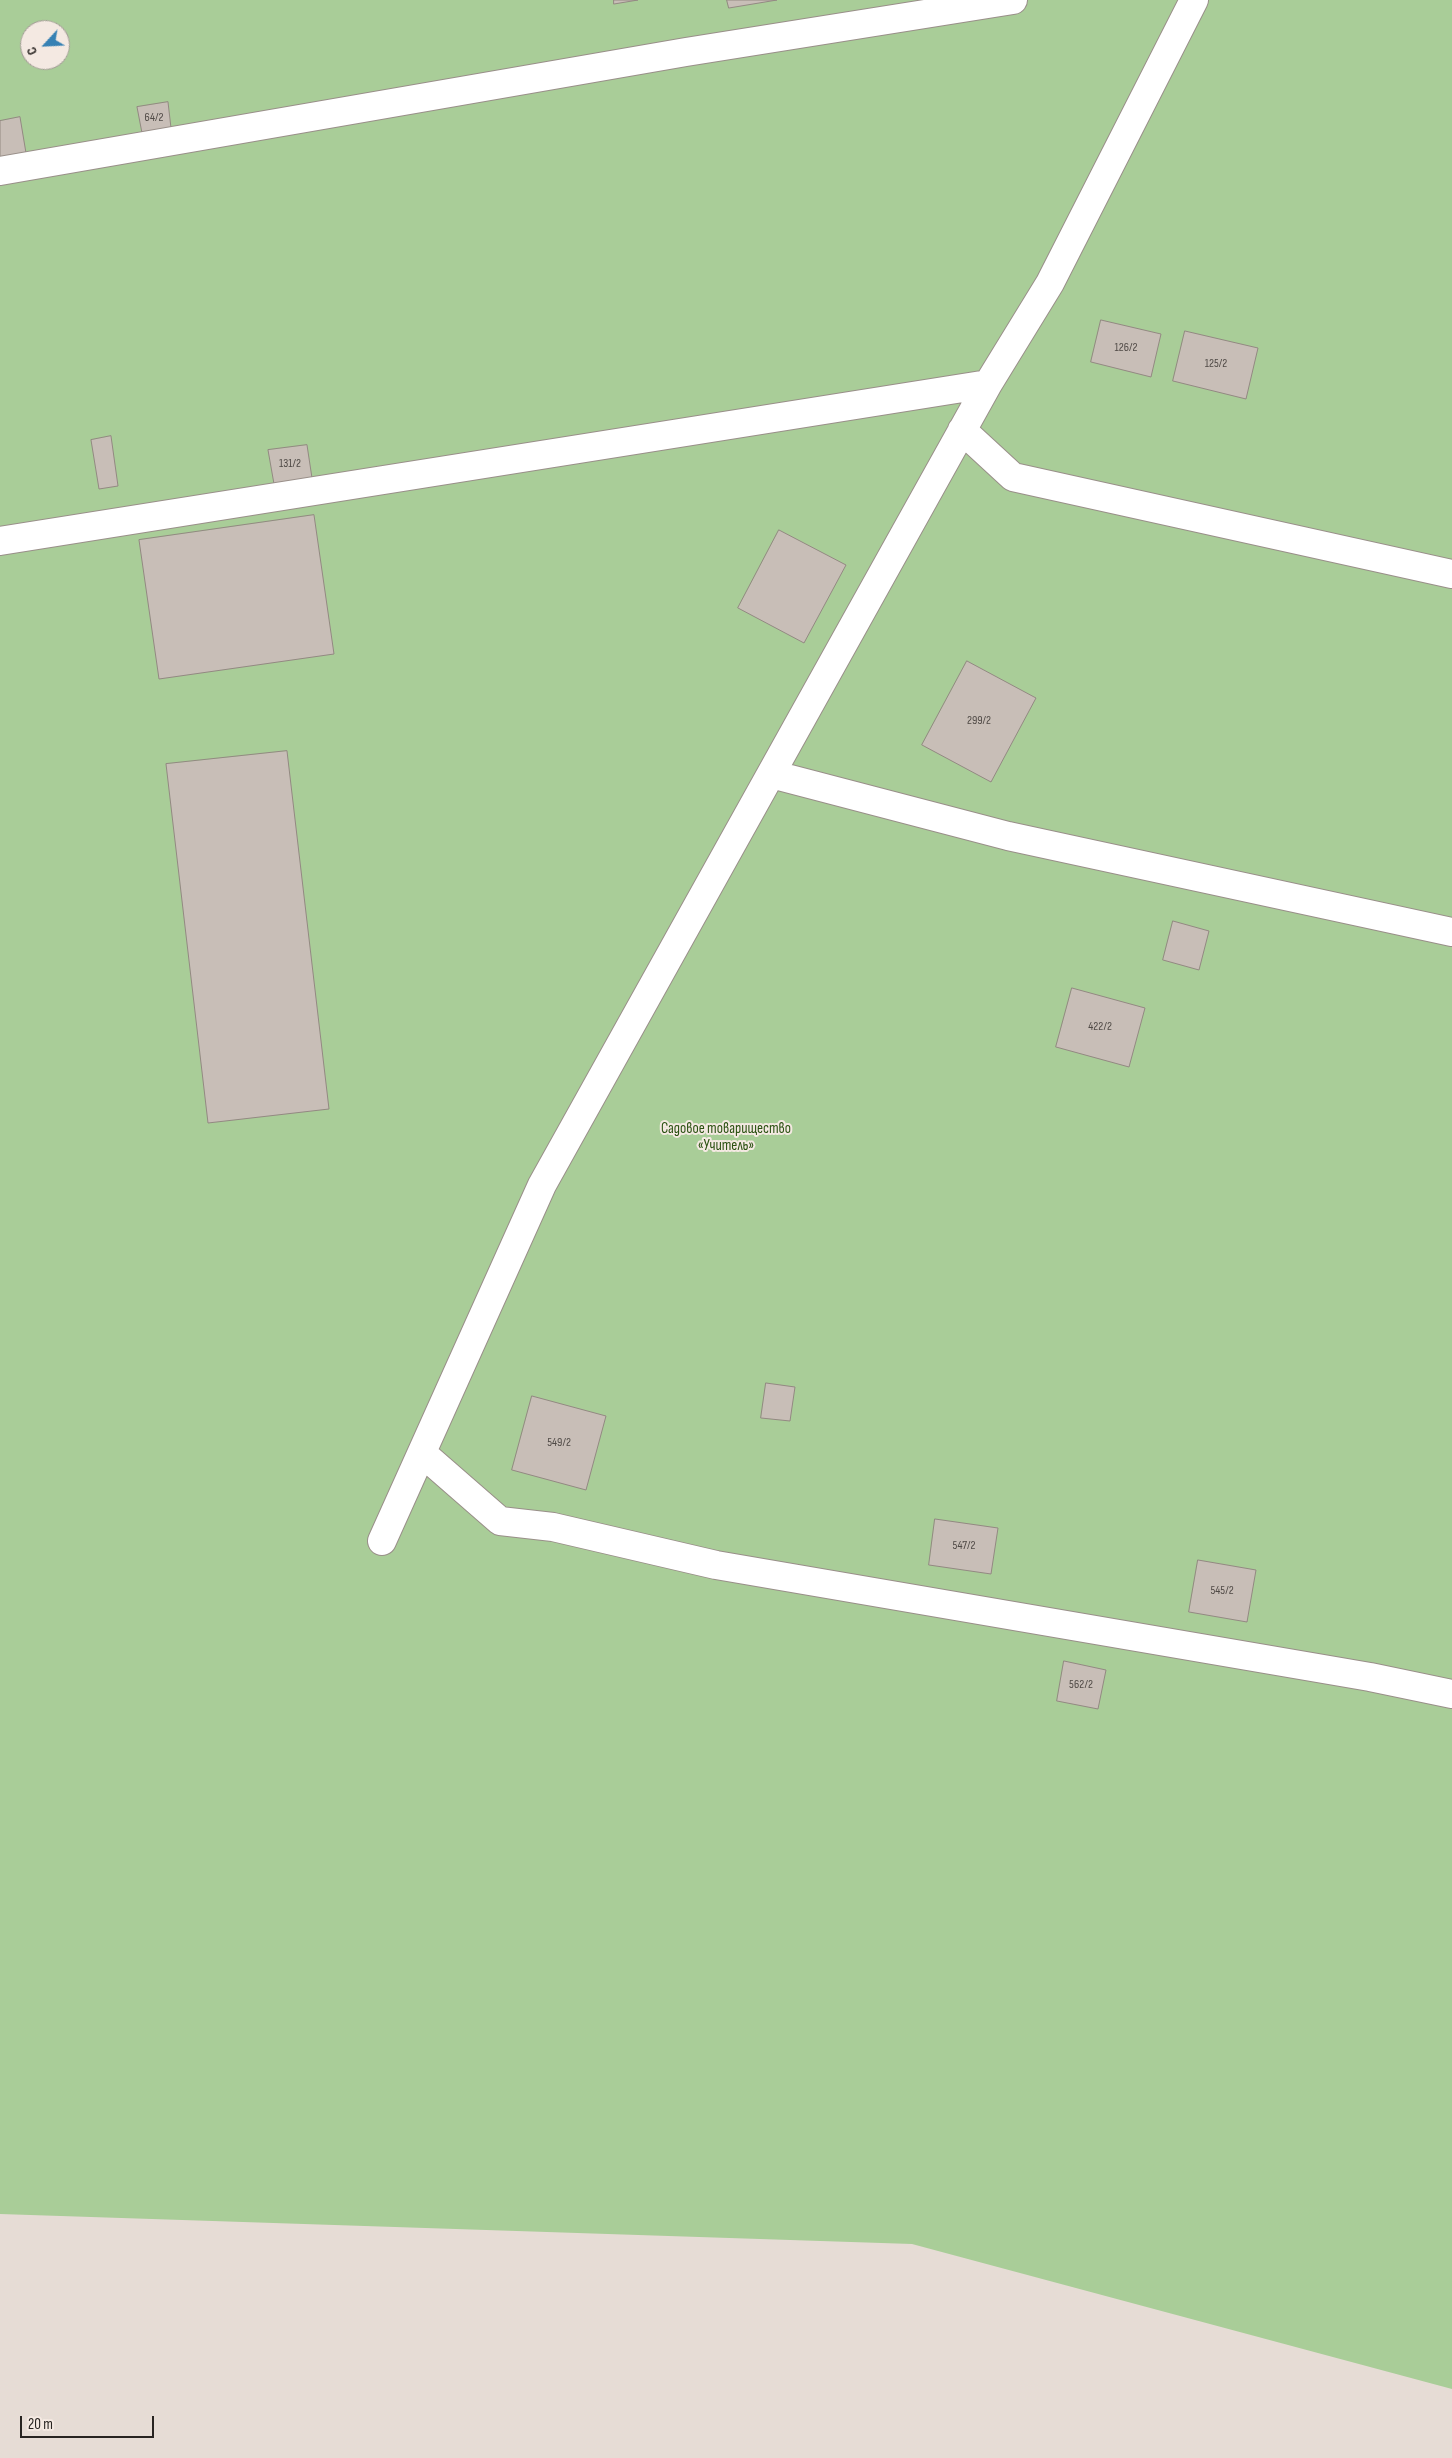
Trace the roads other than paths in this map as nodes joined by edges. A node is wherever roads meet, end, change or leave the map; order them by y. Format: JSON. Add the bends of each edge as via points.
{"nodes":[{"id":1,"x":1013,"y":0,"type":"edge"},
{"id":2,"x":1194,"y":0,"type":"edge"},
{"id":3,"x":0,"y":172,"type":"edge"},
{"id":4,"x":988,"y":384,"type":"junction"},
{"id":5,"x":962,"y":430,"type":"junction"},
{"id":6,"x":0,"y":541,"type":"edge"},
{"id":7,"x":1452,"y":574,"type":"edge"},
{"id":8,"x":771,"y":774,"type":"junction"},
{"id":9,"x":1452,"y":932,"type":"edge"},
{"id":10,"x":422,"y":1453,"type":"junction"},
{"id":11,"x":382,"y":1540,"type":"dead end"},
{"id":12,"x":1452,"y":1694,"type":"edge"}],
"edges":[{"from":1,"to":3,"type":"street","via":[[676,54]]},
{"from":2,"to":4,"type":"street","via":[[1050,283]]},
{"from":4,"to":5,"type":"street"},
{"from":4,"to":6,"type":"street"},
{"from":5,"to":7,"type":"street","via":[[1013,476]]},
{"from":5,"to":8,"type":"street"},
{"from":8,"to":9,"type":"street","via":[[1008,836]]},
{"from":8,"to":10,"type":"street","via":[[542,1185]]},
{"from":10,"to":11,"type":"street"},
{"from":10,"to":12,"type":"street","via":[[500,1521],[553,1527],[716,1566],[1370,1677]]}]}
